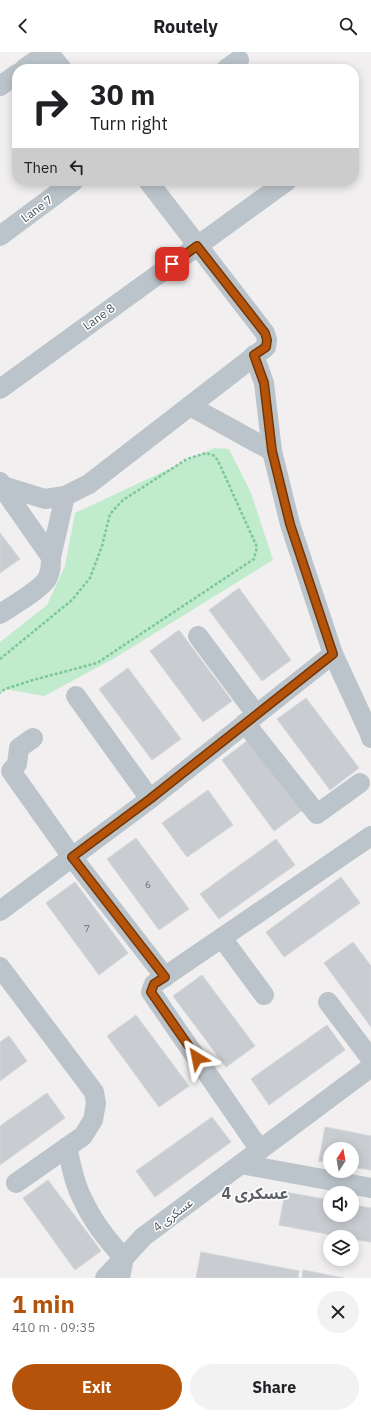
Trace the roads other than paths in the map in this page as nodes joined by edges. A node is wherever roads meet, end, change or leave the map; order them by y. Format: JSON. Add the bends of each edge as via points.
{"nodes":[{"id":1,"x":48,"y":52,"type":"edge"},
{"id":2,"x":31,"y":64,"type":"edge"},
{"id":3,"x":58,"y":64,"type":"edge"},
{"id":4,"x":12,"y":78,"type":"edge"},
{"id":5,"x":0,"y":86,"type":"edge"},
{"id":6,"x":67,"y":186,"type":"edge"},
{"id":7,"x":152,"y":186,"type":"edge"},
{"id":8,"x":280,"y":186,"type":"edge"},
{"id":9,"x":0,"y":236,"type":"edge"},
{"id":10,"x":197,"y":246,"type":"junction"},
{"id":11,"x":254,"y":355,"type":"junction"},
{"id":12,"x":0,"y":389,"type":"edge"},
{"id":13,"x":190,"y":406,"type":"junction"},
{"id":14,"x":272,"y":451,"type":"junction"},
{"id":15,"x":3,"y":492,"type":"edge"},
{"id":16,"x":65,"y":496,"type":"junction"},
{"id":17,"x":50,"y":557,"type":"junction"},
{"id":18,"x":0,"y":614,"type":"edge"},
{"id":19,"x":198,"y":636,"type":"dead end"},
{"id":20,"x":333,"y":654,"type":"junction"},
{"id":21,"x":76,"y":696,"type":"dead end"},
{"id":22,"x":250,"y":719,"type":"junction"},
{"id":23,"x":33,"y":738,"type":"dead end"},
{"id":24,"x":371,"y":738,"type":"edge"},
{"id":25,"x":6,"y":772,"type":"edge"},
{"id":26,"x":360,"y":783,"type":"dead end"},
{"id":27,"x":150,"y":799,"type":"junction"},
{"id":28,"x":371,"y":836,"type":"edge"},
{"id":29,"x":72,"y":857,"type":"junction"},
{"id":30,"x":0,"y":911,"type":"edge"},
{"id":31,"x":222,"y":938,"type":"junction"},
{"id":32,"x":0,"y":967,"type":"edge"},
{"id":33,"x":165,"y":977,"type":"junction"},
{"id":34,"x":264,"y":995,"type":"dead end"},
{"id":35,"x":328,"y":1002,"type":"dead end"},
{"id":36,"x":371,"y":1059,"type":"edge"},
{"id":37,"x":371,"y":1067,"type":"edge"},
{"id":38,"x":67,"y":1147,"type":"junction"},
{"id":39,"x":260,"y":1150,"type":"junction"},
{"id":40,"x":241,"y":1164,"type":"junction"},
{"id":41,"x":16,"y":1182,"type":"dead end"},
{"id":42,"x":371,"y":1188,"type":"edge"},
{"id":43,"x":124,"y":1258,"type":"junction"},
{"id":44,"x":105,"y":1278,"type":"edge"},
{"id":45,"x":120,"y":1278,"type":"edge"}],
"edges":[{"from":1,"to":2,"type":"street"},
{"from":1,"to":3,"type":"street"},
{"from":4,"to":5,"type":"street"},
{"from":6,"to":9,"type":"street","name":"Lane 7"},
{"from":7,"to":10,"type":"street"},
{"from":8,"to":10,"type":"street","name":"Lane 8"},
{"from":10,"to":11,"type":"street","via":[[265,333],[266,347]]},
{"from":10,"to":12,"type":"street","name":"Lane 8"},
{"from":11,"to":13,"type":"street"},
{"from":11,"to":14,"type":"street","via":[[264,383]]},
{"from":13,"to":14,"type":"street"},
{"from":13,"to":16,"type":"street","via":[[89,484]]},
{"from":14,"to":20,"type":"street","via":[[290,524]]},
{"from":15,"to":16,"type":"street","via":[[45,499]]},
{"from":15,"to":17,"type":"street"},
{"from":16,"to":17,"type":"street"},
{"from":17,"to":18,"type":"street","via":[[51,568],[46,579]]},
{"from":19,"to":22,"type":"street"},
{"from":20,"to":22,"type":"street"},
{"from":20,"to":24,"type":"street"},
{"from":21,"to":27,"type":"street"},
{"from":22,"to":26,"type":"street","via":[[317,814]]},
{"from":22,"to":27,"type":"street"},
{"from":23,"to":25,"type":"street","via":[[19,748],[17,764]]},
{"from":25,"to":29,"type":"street"},
{"from":27,"to":29,"type":"street"},
{"from":28,"to":31,"type":"street"},
{"from":29,"to":30,"type":"street"},
{"from":29,"to":33,"type":"street"},
{"from":31,"to":33,"type":"street"},
{"from":31,"to":34,"type":"street"},
{"from":32,"to":38,"type":"street","via":[[94,1092],[96,1103],[93,1120],[83,1136]]},
{"from":33,"to":39,"type":"street","via":[[154,984],[151,992]]},
{"from":35,"to":36,"type":"street"},
{"from":37,"to":39,"type":"street","name":"عسکری 4"},
{"from":38,"to":41,"type":"street"},
{"from":38,"to":43,"type":"street","via":[[82,1199],[99,1228]]},
{"from":39,"to":40,"type":"street","name":"عسکری 4"},
{"from":40,"to":42,"type":"street"},
{"from":40,"to":43,"type":"street","name":"عسکری 4","via":[[143,1237]]},
{"from":43,"to":44,"type":"street","name":"عسکری 4"},
{"from":43,"to":45,"type":"street"}]}
